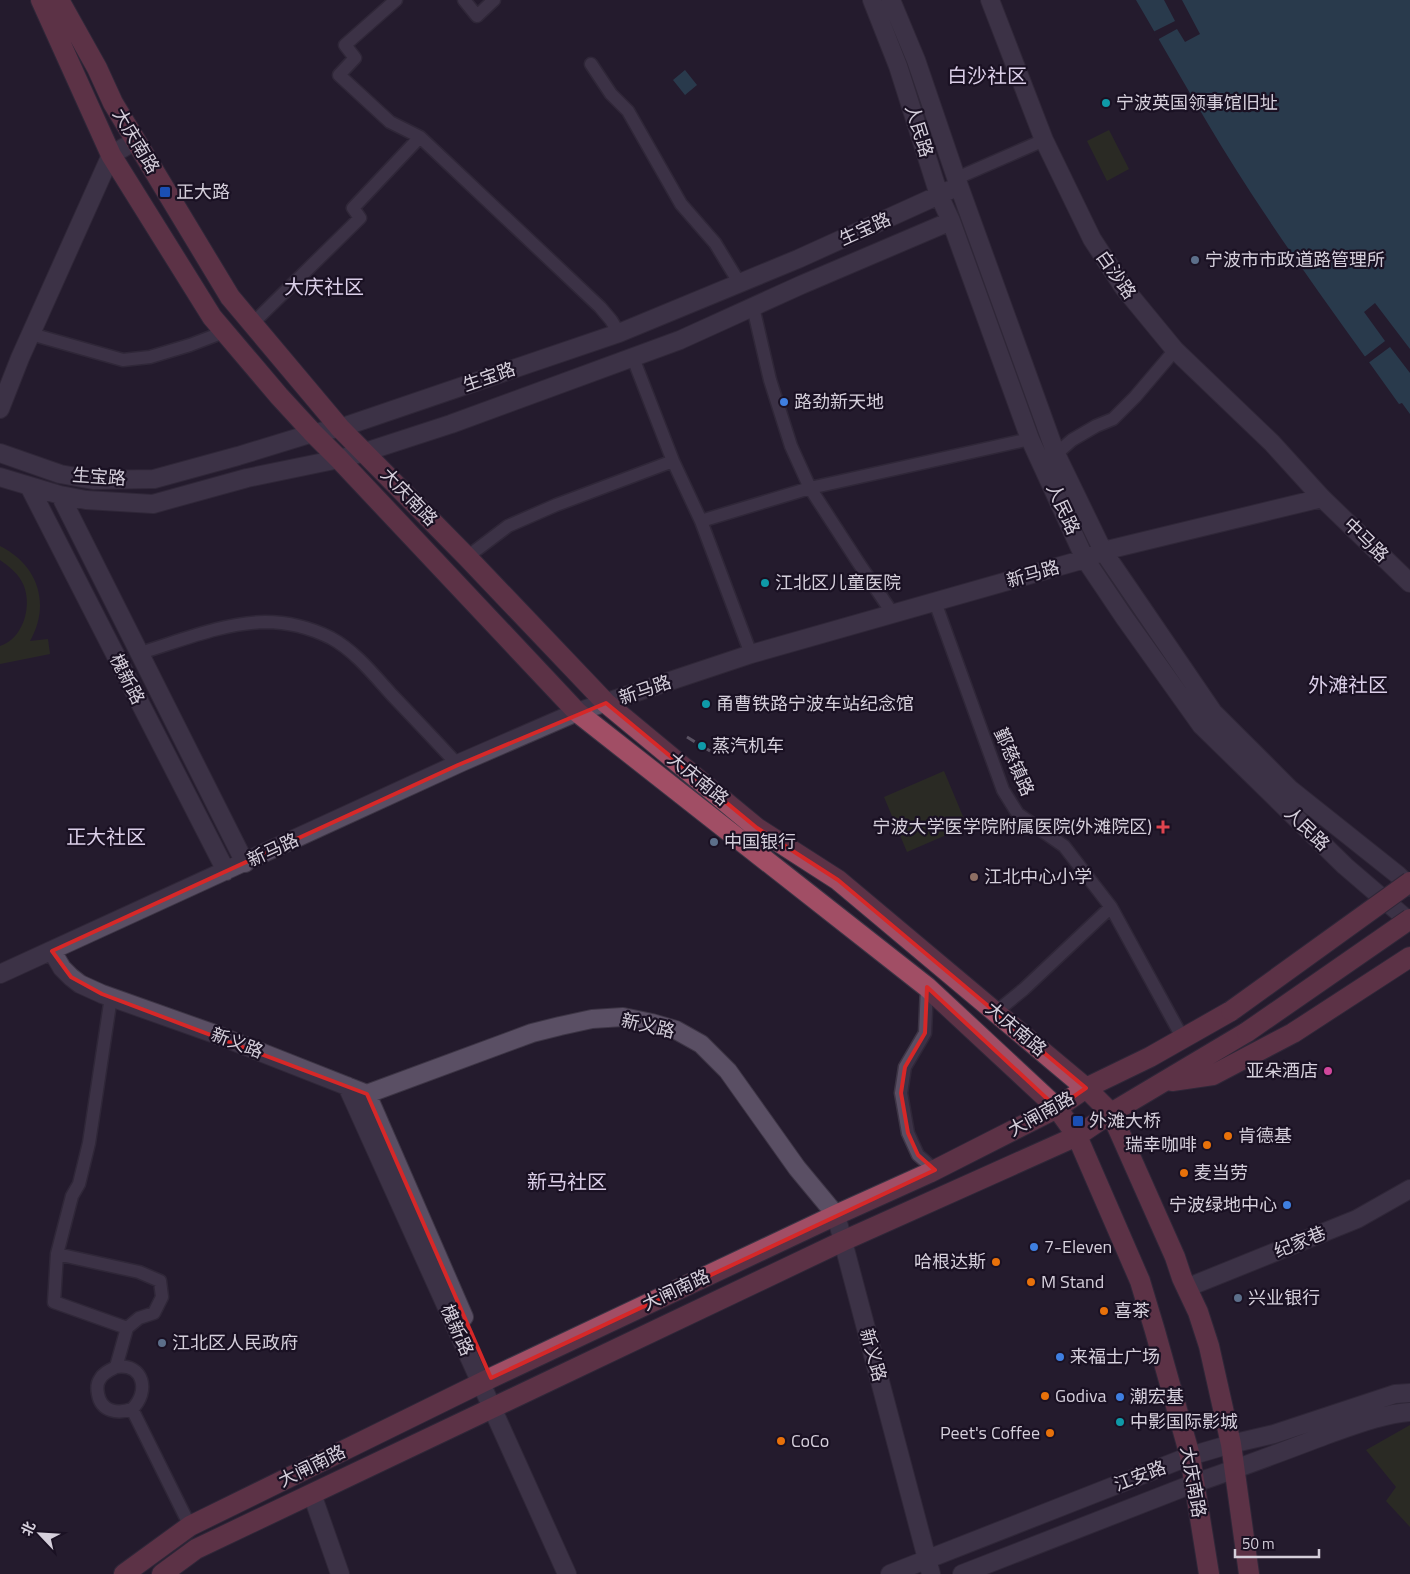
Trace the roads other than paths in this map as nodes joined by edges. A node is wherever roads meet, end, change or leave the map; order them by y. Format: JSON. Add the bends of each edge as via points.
{"nodes":[{"id":1,"x":41,"y":0,"type":"edge"},
{"id":2,"x":59,"y":0,"type":"edge"},
{"id":3,"x":69,"y":0,"type":"edge"},
{"id":4,"x":396,"y":0,"type":"edge"},
{"id":5,"x":464,"y":0,"type":"edge"},
{"id":6,"x":494,"y":0,"type":"edge"},
{"id":7,"x":872,"y":0,"type":"edge"},
{"id":8,"x":892,"y":0,"type":"edge"},
{"id":9,"x":990,"y":0,"type":"edge"},
{"id":10,"x":591,"y":64,"type":"dead end"},
{"id":11,"x":97,"y":68,"type":"junction"},
{"id":12,"x":420,"y":136,"type":"junction"},
{"id":13,"x":1044,"y":140,"type":"junction"},
{"id":14,"x":135,"y":141,"type":"junction"},
{"id":15,"x":111,"y":155,"type":"junction"},
{"id":16,"x":958,"y":182,"type":"junction"},
{"id":17,"x":939,"y":195,"type":"junction"},
{"id":18,"x":951,"y":221,"type":"junction"},
{"id":19,"x":740,"y":284,"type":"junction"},
{"id":20,"x":753,"y":308,"type":"junction"},
{"id":21,"x":252,"y":324,"type":"junction"},
{"id":22,"x":224,"y":332,"type":"junction"},
{"id":23,"x":619,"y":333,"type":"junction"},
{"id":24,"x":31,"y":334,"type":"junction"},
{"id":25,"x":1175,"y":350,"type":"junction"},
{"id":26,"x":633,"y":358,"type":"junction"},
{"id":27,"x":0,"y":409,"type":"edge"},
{"id":28,"x":340,"y":428,"type":"junction"},
{"id":29,"x":313,"y":433,"type":"junction"},
{"id":30,"x":1030,"y":439,"type":"junction"},
{"id":31,"x":365,"y":452,"type":"junction"},
{"id":32,"x":0,"y":453,"type":"edge"},
{"id":33,"x":1056,"y":454,"type":"junction"},
{"id":34,"x":339,"y":459,"type":"junction"},
{"id":35,"x":673,"y":461,"type":"junction"},
{"id":36,"x":0,"y":477,"type":"edge"},
{"id":37,"x":29,"y":486,"type":"junction"},
{"id":38,"x":810,"y":488,"type":"junction"},
{"id":39,"x":60,"y":495,"type":"junction"},
{"id":40,"x":1322,"y":498,"type":"junction"},
{"id":41,"x":701,"y":521,"type":"junction"},
{"id":42,"x":1104,"y":552,"type":"junction"},
{"id":43,"x":467,"y":557,"type":"junction"},
{"id":44,"x":1085,"y":559,"type":"junction"},
{"id":45,"x":1410,"y":583,"type":"edge"},
{"id":46,"x":936,"y":602,"type":"junction"},
{"id":47,"x":893,"y":614,"type":"junction"},
{"id":48,"x":140,"y":653,"type":"junction"},
{"id":49,"x":751,"y":654,"type":"junction"},
{"id":50,"x":606,"y":703,"type":"junction"},
{"id":51,"x":577,"y":712,"type":"junction"},
{"id":52,"x":458,"y":765,"type":"junction"},
{"id":53,"x":245,"y":862,"type":"junction"},
{"id":54,"x":226,"y":871,"type":"junction"},
{"id":55,"x":1408,"y":881,"type":"edge"},
{"id":56,"x":1378,"y":894,"type":"junction"},
{"id":57,"x":1111,"y":907,"type":"junction"},
{"id":58,"x":1410,"y":920,"type":"edge"},
{"id":59,"x":52,"y":950,"type":"junction"},
{"id":60,"x":1410,"y":957,"type":"edge"},
{"id":61,"x":0,"y":974,"type":"edge"},
{"id":62,"x":927,"y":987,"type":"junction"},
{"id":63,"x":111,"y":997,"type":"junction"},
{"id":64,"x":996,"y":1012,"type":"junction"},
{"id":65,"x":1181,"y":1035,"type":"junction"},
{"id":66,"x":1150,"y":1057,"type":"junction"},
{"id":67,"x":1162,"y":1082,"type":"junction"},
{"id":68,"x":347,"y":1086,"type":"junction"},
{"id":69,"x":1086,"y":1088,"type":"junction"},
{"id":70,"x":367,"y":1094,"type":"junction"},
{"id":71,"x":1057,"y":1108,"type":"junction"},
{"id":72,"x":1111,"y":1114,"type":"junction"},
{"id":73,"x":1077,"y":1136,"type":"junction"},
{"id":74,"x":935,"y":1170,"type":"junction"},
{"id":75,"x":1410,"y":1189,"type":"edge"},
{"id":76,"x":836,"y":1215,"type":"junction"},
{"id":77,"x":843,"y":1241,"type":"junction"},
{"id":78,"x":57,"y":1254,"type":"junction"},
{"id":79,"x":1186,"y":1288,"type":"junction"},
{"id":80,"x":127,"y":1328,"type":"junction"},
{"id":81,"x":116,"y":1368,"type":"junction"},
{"id":82,"x":486,"y":1380,"type":"junction"},
{"id":83,"x":1402,"y":1393,"type":"edge"},
{"id":84,"x":497,"y":1406,"type":"junction"},
{"id":85,"x":132,"y":1409,"type":"junction"},
{"id":86,"x":1405,"y":1412,"type":"edge"},
{"id":87,"x":1232,"y":1444,"type":"junction"},
{"id":88,"x":1190,"y":1456,"type":"junction"},
{"id":89,"x":1234,"y":1470,"type":"junction"},
{"id":90,"x":1195,"y":1483,"type":"junction"},
{"id":91,"x":312,"y":1494,"type":"junction"},
{"id":92,"x":190,"y":1526,"type":"junction"},
{"id":93,"x":929,"y":1567,"type":"edge"},
{"id":94,"x":124,"y":1574,"type":"edge"},
{"id":95,"x":162,"y":1574,"type":"edge"},
{"id":96,"x":340,"y":1574,"type":"edge"},
{"id":97,"x":567,"y":1574,"type":"edge"},
{"id":98,"x":576,"y":1574,"type":"edge"},
{"id":99,"x":890,"y":1574,"type":"edge"},
{"id":100,"x":962,"y":1574,"type":"edge"},
{"id":101,"x":1208,"y":1574,"type":"edge"},
{"id":102,"x":1249,"y":1574,"type":"edge"}],
"edges":[{"from":1,"to":15,"type":"main road","name":"大庆南路"},
{"from":2,"to":11,"type":"main road","name":"大庆南路"},
{"from":3,"to":11,"type":"main road"},
{"from":4,"to":12,"type":"street","via":[[345,45],[355,58],[339,75],[390,122]]},
{"from":5,"to":6,"type":"street","via":[[477,16]]},
{"from":7,"to":17,"type":"street","name":"人民路","via":[[898,66]]},
{"from":8,"to":16,"type":"street","name":"人民路"},
{"from":9,"to":13,"type":"street","name":"白沙路"},
{"from":10,"to":19,"type":"street","via":[[610,94],[628,111],[681,204],[715,243]]},
{"from":11,"to":14,"type":"main road","name":"大庆南路"},
{"from":12,"to":21,"type":"street","via":[[353,208],[360,218]]},
{"from":12,"to":23,"type":"street","via":[[600,307]]},
{"from":13,"to":16,"type":"street"},
{"from":13,"to":25,"type":"street","name":"白沙路","via":[[1092,239],[1124,288]]},
{"from":14,"to":15,"type":"street"},
{"from":14,"to":21,"type":"main road","name":"大庆南路","via":[[230,297]]},
{"from":15,"to":22,"type":"main road","name":"大庆南路"},
{"from":15,"to":24,"type":"street"},
{"from":16,"to":17,"type":"street","name":"生宝路"},
{"from":16,"to":33,"type":"street","name":"人民路"},
{"from":17,"to":18,"type":"street","name":"人民路"},
{"from":17,"to":19,"type":"street","name":"生宝路"},
{"from":18,"to":20,"type":"street","name":"生宝路"},
{"from":18,"to":30,"type":"street","name":"人民路"},
{"from":19,"to":23,"type":"street","name":"生宝路"},
{"from":20,"to":26,"type":"street","name":"生宝路"},
{"from":20,"to":38,"type":"street","via":[[770,380],[791,446]]},
{"from":21,"to":28,"type":"main road","name":"大庆南路"},
{"from":22,"to":24,"type":"street","via":[[150,357],[123,360]]},
{"from":22,"to":29,"type":"main road","name":"大庆南路"},
{"from":23,"to":28,"type":"street","name":"生宝路"},
{"from":24,"to":27,"type":"street"},
{"from":25,"to":33,"type":"street","via":[[1113,419],[1072,440]]},
{"from":25,"to":40,"type":"street","name":"白沙路","via":[[1272,443]]},
{"from":26,"to":31,"type":"street","name":"生宝路"},
{"from":26,"to":35,"type":"street"},
{"from":28,"to":29,"type":"street","name":"生宝路"},
{"from":28,"to":31,"type":"main road","name":"大庆南路"},
{"from":29,"to":32,"type":"street","name":"生宝路","via":[[154,479],[93,480],[60,474]]},
{"from":29,"to":34,"type":"main road","name":"大庆南路"},
{"from":30,"to":38,"type":"street"},
{"from":30,"to":44,"type":"street","name":"人民路"},
{"from":31,"to":34,"type":"street","name":"生宝路"},
{"from":31,"to":43,"type":"main road","name":"大庆南路"},
{"from":33,"to":42,"type":"street","name":"人民路"},
{"from":34,"to":39,"type":"street","name":"生宝路","via":[[247,478],[153,504]]},
{"from":34,"to":51,"type":"main road","name":"大庆南路"},
{"from":35,"to":41,"type":"street"},
{"from":35,"to":43,"type":"street","via":[[508,526]]},
{"from":36,"to":37,"type":"street","name":"生宝路"},
{"from":37,"to":39,"type":"street","name":"生宝路"},
{"from":37,"to":54,"type":"street","name":"槐新路"},
{"from":38,"to":41,"type":"street"},
{"from":38,"to":47,"type":"street"},
{"from":39,"to":48,"type":"street","name":"槐新路"},
{"from":40,"to":42,"type":"street","name":"新马路"},
{"from":40,"to":45,"type":"street","name":"中马路"},
{"from":41,"to":49,"type":"street"},
{"from":42,"to":44,"type":"street","name":"新马路"},
{"from":42,"to":55,"type":"street","name":"人民路","via":[[1213,712],[1290,789]]},
{"from":43,"to":50,"type":"main road","name":"大庆南路"},
{"from":44,"to":46,"type":"street","name":"新马路"},
{"from":44,"to":56,"type":"street","name":"人民路","via":[[1201,725],[1345,866]]},
{"from":46,"to":47,"type":"street","name":"新马路"},
{"from":46,"to":57,"type":"street","name":"鄞慈镇路","via":[[1003,790],[1018,814],[1064,846]]},
{"from":47,"to":49,"type":"street","name":"新马路"},
{"from":48,"to":52,"type":"street","via":[[247,624],[265,622],[301,626],[332,639],[346,649]]},
{"from":48,"to":53,"type":"street","name":"槐新路"},
{"from":49,"to":50,"type":"street","name":"新马路"},
{"from":50,"to":51,"type":"street","name":"新马路"},
{"from":50,"to":64,"type":"main road","name":"大庆南路","via":[[757,828],[838,880]]},
{"from":51,"to":52,"type":"street","name":"新马路"},
{"from":51,"to":62,"type":"main road","name":"大庆南路"},
{"from":52,"to":53,"type":"street","name":"新马路"},
{"from":53,"to":54,"type":"street","name":"新马路"},
{"from":54,"to":59,"type":"street","name":"新马路"},
{"from":55,"to":66,"type":"main road","name":"大闸南路","bridge":true,"via":[[1231,1011]]},
{"from":56,"to":58,"type":"street","name":"人民路"},
{"from":56,"to":65,"type":"main road"},
{"from":57,"to":64,"type":"street"},
{"from":57,"to":65,"type":"street","name":"鄞慈镇路"},
{"from":58,"to":67,"type":"main road","name":"大闸南路","bridge":true,"via":[[1247,1032]]},
{"from":59,"to":61,"type":"street","name":"新马路"},
{"from":59,"to":63,"type":"street","name":"新义路","via":[[62,968],[80,984]]},
{"from":60,"to":67,"type":"main road","via":[[1292,1033],[1212,1075]]},
{"from":62,"to":71,"type":"main road","name":"大庆南路"},
{"from":62,"to":74,"type":"street","via":[[926,1033],[905,1068],[901,1093],[908,1133],[918,1155]]},
{"from":63,"to":68,"type":"street","name":"新义路"},
{"from":63,"to":78,"type":"street","via":[[89,1143]]},
{"from":64,"to":69,"type":"main road","name":"大庆南路"},
{"from":65,"to":66,"type":"main road"},
{"from":66,"to":69,"type":"main road","name":"大闸南路"},
{"from":67,"to":72,"type":"main road","name":"大闸南路"},
{"from":68,"to":70,"type":"street","name":"新义路"},
{"from":68,"to":82,"type":"street","name":"槐新路"},
{"from":69,"to":71,"type":"main road","name":"大闸南路"},
{"from":69,"to":72,"type":"main road","name":"大庆南路"},
{"from":70,"to":76,"type":"street","name":"新义路","via":[[532,1033],[560,1026],[623,1017],[652,1023],[676,1030],[702,1044],[728,1071],[797,1168]]},
{"from":70,"to":82,"type":"street","name":"槐新路"},
{"from":71,"to":73,"type":"main road","name":"大庆南路"},
{"from":71,"to":74,"type":"main road","name":"大闸南路"},
{"from":72,"to":73,"type":"main road","name":"大闸南路"},
{"from":72,"to":79,"type":"main road","name":"大庆南路"},
{"from":73,"to":77,"type":"main road","name":"大闸南路"},
{"from":73,"to":88,"type":"main road","name":"大庆南路","via":[[1140,1280]]},
{"from":74,"to":76,"type":"main road","name":"大闸南路"},
{"from":75,"to":79,"type":"street","name":"纪家巷","via":[[1357,1219]]},
{"from":76,"to":77,"type":"street","name":"新义路"},
{"from":76,"to":82,"type":"main road","name":"大闸南路"},
{"from":77,"to":84,"type":"main road","name":"大闸南路"},
{"from":77,"to":93,"type":"street","name":"新义路"},
{"from":78,"to":80,"type":"street","via":[[54,1302]]},
{"from":78,"to":80,"type":"street","via":[[139,1272],[160,1281],[162,1297],[154,1312]]},
{"from":79,"to":87,"type":"main road","name":"大庆南路","via":[[1209,1346]]},
{"from":80,"to":81,"type":"street"},
{"from":81,"to":85,"type":"street","via":[[130,1368],[140,1378],[142,1395]]},
{"from":81,"to":85,"type":"street","via":[[99,1379],[99,1400],[114,1412]]},
{"from":82,"to":84,"type":"street","name":"槐新路"},
{"from":82,"to":92,"type":"main road","name":"大闸南路"},
{"from":83,"to":87,"type":"street","name":"江安路"},
{"from":84,"to":91,"type":"main road","name":"大闸南路"},
{"from":84,"to":97,"type":"street","name":"槐新路"},
{"from":84,"to":98,"type":"street","name":"槐新路"},
{"from":85,"to":92,"type":"street"},
{"from":86,"to":89,"type":"street","name":"江安路","via":[[1347,1428]]},
{"from":87,"to":88,"type":"street","name":"江安路"},
{"from":87,"to":89,"type":"main road","name":"大庆南路"},
{"from":88,"to":90,"type":"main road","name":"大庆南路"},
{"from":88,"to":93,"type":"street","name":"江安路"},
{"from":89,"to":90,"type":"street","name":"江安路"},
{"from":89,"to":102,"type":"main road","name":"大庆南路"},
{"from":90,"to":100,"type":"street","name":"江安路"},
{"from":90,"to":101,"type":"main road","name":"大庆南路"},
{"from":91,"to":95,"type":"main road","name":"大闸南路","via":[[196,1549]]},
{"from":91,"to":96,"type":"street"},
{"from":92,"to":94,"type":"main road","name":"大闸南路"},
{"from":93,"to":99,"type":"street","name":"江安路"}]}
